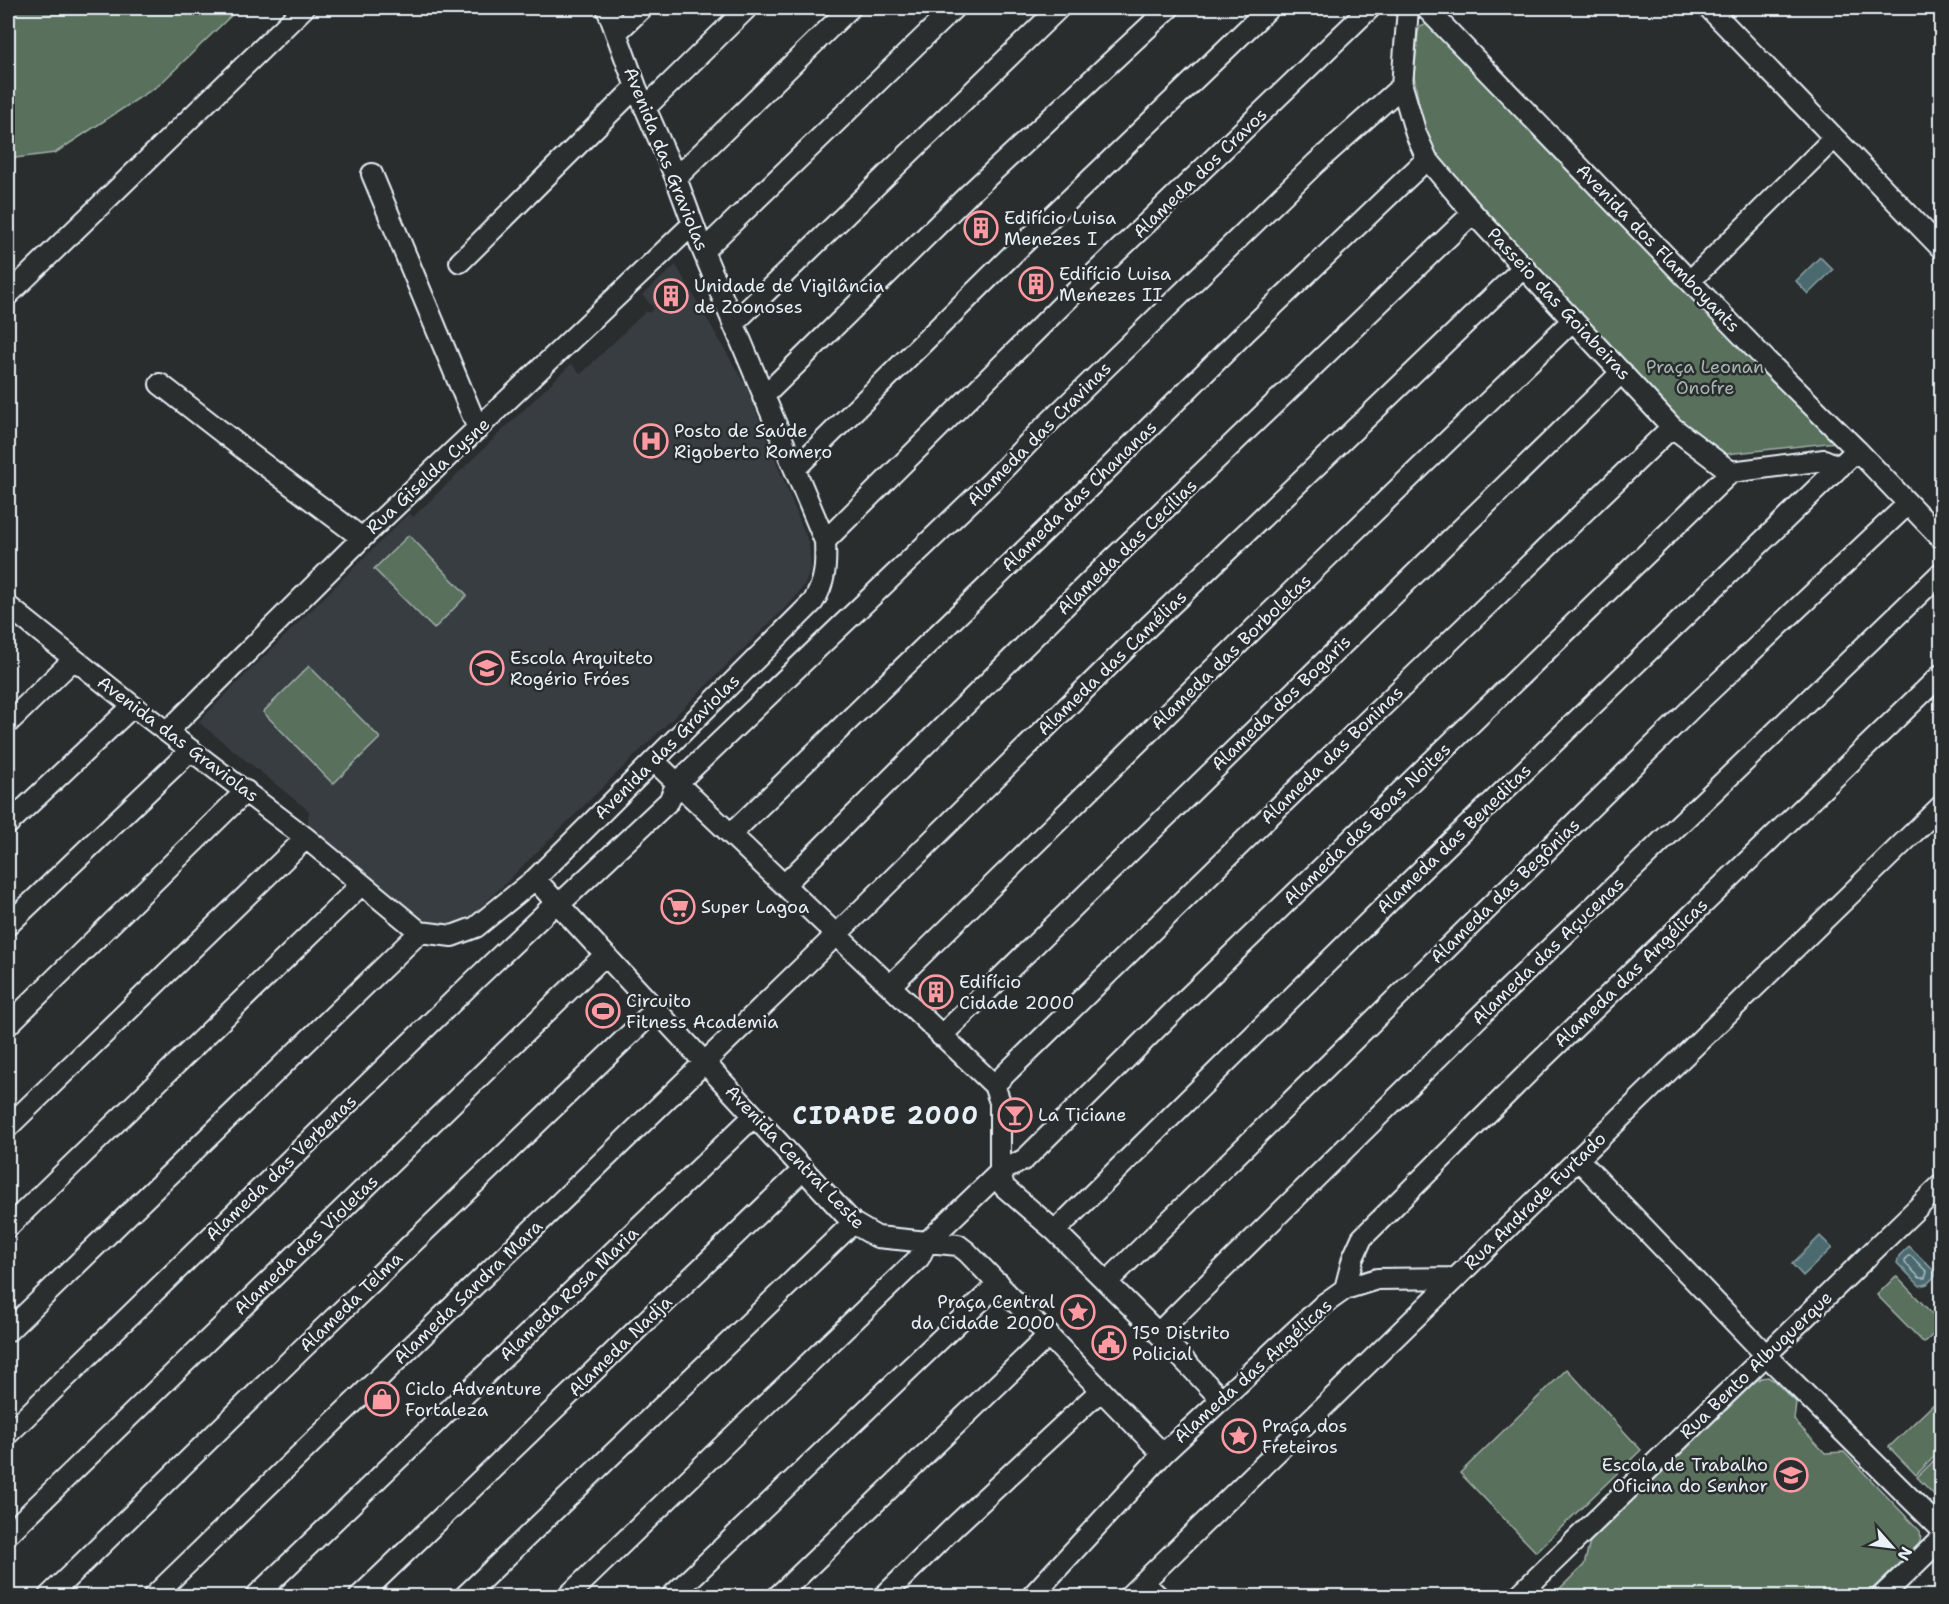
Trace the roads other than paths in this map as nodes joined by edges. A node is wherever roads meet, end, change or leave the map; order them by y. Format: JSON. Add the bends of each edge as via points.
{"nodes":[{"id":1,"x":304,"y":8,"type":"edge"},
{"id":2,"x":607,"y":8,"type":"edge"},
{"id":3,"x":642,"y":8,"type":"edge"},
{"id":4,"x":747,"y":8,"type":"edge"},
{"id":5,"x":850,"y":8,"type":"edge"},
{"id":6,"x":954,"y":8,"type":"edge"},
{"id":7,"x":1059,"y":8,"type":"edge"},
{"id":8,"x":1169,"y":8,"type":"edge"},
{"id":9,"x":1269,"y":8,"type":"edge"},
{"id":10,"x":1370,"y":8,"type":"edge"},
{"id":11,"x":1408,"y":8,"type":"edge"},
{"id":12,"x":1426,"y":8,"type":"edge"},
{"id":13,"x":1709,"y":8,"type":"edge"},
{"id":14,"x":616,"y":33,"type":"junction"},
{"id":15,"x":1402,"y":86,"type":"junction"},
{"id":16,"x":636,"y":87,"type":"junction"},
{"id":17,"x":645,"y":108,"type":"junction"},
{"id":18,"x":1834,"y":138,"type":"junction"},
{"id":19,"x":1427,"y":159,"type":"junction"},
{"id":20,"x":372,"y":174,"type":"dead end"},
{"id":21,"x":676,"y":178,"type":"junction"},
{"id":22,"x":1473,"y":213,"type":"junction"},
{"id":23,"x":693,"y":224,"type":"junction"},
{"id":24,"x":1941,"y":249,"type":"edge"},
{"id":25,"x":703,"y":251,"type":"junction"},
{"id":26,"x":460,"y":262,"type":"dead end"},
{"id":27,"x":1524,"y":267,"type":"junction"},
{"id":28,"x":1690,"y":281,"type":"junction"},
{"id":29,"x":8,"y":295,"type":"edge"},
{"id":30,"x":1573,"y":320,"type":"junction"},
{"id":31,"x":733,"y":324,"type":"junction"},
{"id":32,"x":1622,"y":372,"type":"junction"},
{"id":33,"x":160,"y":384,"type":"dead end"},
{"id":34,"x":763,"y":397,"type":"junction"},
{"id":35,"x":1672,"y":427,"type":"junction"},
{"id":36,"x":478,"y":429,"type":"junction"},
{"id":37,"x":1857,"y":450,"type":"junction"},
{"id":38,"x":1840,"y":467,"type":"junction"},
{"id":39,"x":795,"y":469,"type":"junction"},
{"id":40,"x":1731,"y":472,"type":"junction"},
{"id":41,"x":1908,"y":504,"type":"junction"},
{"id":42,"x":362,"y":538,"type":"junction"},
{"id":43,"x":1941,"y":538,"type":"edge"},
{"id":44,"x":825,"y":541,"type":"junction"},
{"id":45,"x":1941,"y":572,"type":"edge"},
{"id":46,"x":11,"y":615,"type":"edge"},
{"id":47,"x":74,"y":659,"type":"junction"},
{"id":48,"x":1941,"y":674,"type":"edge"},
{"id":49,"x":133,"y":706,"type":"junction"},
{"id":50,"x":8,"y":723,"type":"edge"},
{"id":51,"x":167,"y":732,"type":"junction"},
{"id":52,"x":191,"y":750,"type":"junction"},
{"id":53,"x":654,"y":760,"type":"junction"},
{"id":54,"x":677,"y":783,"type":"junction"},
{"id":55,"x":246,"y":791,"type":"junction"},
{"id":56,"x":1941,"y":805,"type":"edge"},
{"id":57,"x":8,"y":824,"type":"edge"},
{"id":58,"x":731,"y":834,"type":"junction"},
{"id":59,"x":306,"y":838,"type":"junction"},
{"id":60,"x":535,"y":879,"type":"junction"},
{"id":61,"x":361,"y":885,"type":"junction"},
{"id":62,"x":784,"y":885,"type":"junction"},
{"id":63,"x":556,"y":903,"type":"junction"},
{"id":64,"x":8,"y":925,"type":"edge"},
{"id":65,"x":420,"y":933,"type":"junction"},
{"id":66,"x":836,"y":935,"type":"junction"},
{"id":67,"x":604,"y":956,"type":"junction"},
{"id":68,"x":891,"y":986,"type":"junction"},
{"id":69,"x":655,"y":1010,"type":"junction"},
{"id":70,"x":8,"y":1025,"type":"edge"},
{"id":71,"x":941,"y":1036,"type":"junction"},
{"id":72,"x":704,"y":1062,"type":"junction"},
{"id":73,"x":994,"y":1086,"type":"junction"},
{"id":74,"x":753,"y":1117,"type":"junction"},
{"id":75,"x":8,"y":1127,"type":"edge"},
{"id":76,"x":1578,"y":1159,"type":"junction"},
{"id":77,"x":803,"y":1170,"type":"junction"},
{"id":78,"x":1000,"y":1172,"type":"junction"},
{"id":79,"x":1941,"y":1184,"type":"edge"},
{"id":80,"x":853,"y":1224,"type":"junction"},
{"id":81,"x":8,"y":1227,"type":"edge"},
{"id":82,"x":1055,"y":1231,"type":"junction"},
{"id":83,"x":927,"y":1242,"type":"junction"},
{"id":84,"x":1456,"y":1278,"type":"junction"},
{"id":85,"x":1107,"y":1282,"type":"junction"},
{"id":86,"x":999,"y":1283,"type":"junction"},
{"id":87,"x":1345,"y":1289,"type":"junction"},
{"id":88,"x":8,"y":1331,"type":"edge"},
{"id":89,"x":1158,"y":1333,"type":"junction"},
{"id":90,"x":1049,"y":1335,"type":"junction"},
{"id":91,"x":1766,"y":1355,"type":"junction"},
{"id":92,"x":1101,"y":1390,"type":"junction"},
{"id":93,"x":1221,"y":1399,"type":"junction"},
{"id":94,"x":8,"y":1434,"type":"edge"},
{"id":95,"x":1163,"y":1454,"type":"junction"},
{"id":96,"x":1941,"y":1530,"type":"edge"},
{"id":97,"x":8,"y":1534,"type":"edge"},
{"id":98,"x":1941,"y":1538,"type":"edge"},
{"id":99,"x":1151,"y":1589,"type":"edge"},
{"id":100,"x":49,"y":1596,"type":"edge"},
{"id":101,"x":154,"y":1596,"type":"edge"},
{"id":102,"x":256,"y":1596,"type":"edge"},
{"id":103,"x":360,"y":1596,"type":"edge"},
{"id":104,"x":465,"y":1596,"type":"edge"},
{"id":105,"x":568,"y":1596,"type":"edge"},
{"id":106,"x":672,"y":1596,"type":"edge"},
{"id":107,"x":777,"y":1596,"type":"edge"},
{"id":108,"x":884,"y":1596,"type":"edge"},
{"id":109,"x":1032,"y":1596,"type":"edge"},
{"id":110,"x":1129,"y":1596,"type":"edge"},
{"id":111,"x":1518,"y":1596,"type":"edge"},
{"id":112,"x":1882,"y":1596,"type":"edge"}],
"edges":[{"from":1,"to":29,"type":"street"},
{"from":2,"to":14,"type":"street","name":"Avenida das Graviolas"},
{"from":3,"to":14,"type":"street"},
{"from":4,"to":17,"type":"street"},
{"from":5,"to":21,"type":"street"},
{"from":6,"to":25,"type":"street"},
{"from":7,"to":31,"type":"street"},
{"from":8,"to":34,"type":"street","via":[[969,194]]},
{"from":9,"to":39,"type":"street"},
{"from":10,"to":44,"type":"street","name":"Alameda dos Cravos","via":[[1069,298]]},
{"from":11,"to":15,"type":"street","name":"Passeio das Goiabeiras"},
{"from":12,"to":28,"type":"street","name":"Avenida dos Flamboyants"},
{"from":13,"to":18,"type":"street"},
{"from":14,"to":16,"type":"street","name":"Avenida das Graviolas"},
{"from":15,"to":19,"type":"street","name":"Passeio das Goiabeiras"},
{"from":15,"to":54,"type":"street","name":"Alameda das Cravinas","via":[[1316,163]]},
{"from":16,"to":17,"type":"street","name":"Avenida das Graviolas"},
{"from":16,"to":26,"type":"street"},
{"from":17,"to":21,"type":"street","name":"Avenida das Graviolas"},
{"from":18,"to":24,"type":"street"},
{"from":18,"to":28,"type":"street"},
{"from":19,"to":22,"type":"street","name":"Passeio das Goiabeiras"},
{"from":19,"to":58,"type":"street","name":"Alameda das Chananas"},
{"from":20,"to":36,"type":"street"},
{"from":21,"to":23,"type":"street","name":"Avenida das Graviolas"},
{"from":22,"to":27,"type":"street","name":"Passeio das Goiabeiras"},
{"from":22,"to":62,"type":"street","name":"Alameda das Cecílias","via":[[1099,572]]},
{"from":23,"to":25,"type":"street","name":"Avenida das Graviolas"},
{"from":23,"to":36,"type":"street","name":"Rua Giselda Cysne"},
{"from":25,"to":31,"type":"street","name":"Avenida das Graviolas"},
{"from":27,"to":30,"type":"street","name":"Passeio das Goiabeiras"},
{"from":27,"to":66,"type":"street","name":"Alameda das Camélias","via":[[1150,625]]},
{"from":28,"to":37,"type":"street","name":"Avenida dos Flamboyants"},
{"from":30,"to":32,"type":"street","name":"Passeio das Goiabeiras"},
{"from":30,"to":68,"type":"street","name":"Alameda das Borboletas"},
{"from":31,"to":34,"type":"street","name":"Avenida das Graviolas"},
{"from":32,"to":35,"type":"street","name":"Passeio das Goiabeiras"},
{"from":32,"to":71,"type":"street","name":"Alameda dos Bogaris"},
{"from":33,"to":42,"type":"street"},
{"from":34,"to":39,"type":"street","name":"Avenida das Graviolas"},
{"from":35,"to":40,"type":"street","name":"Passeio das Goiabeiras"},
{"from":35,"to":73,"type":"street","name":"Alameda das Boninas"},
{"from":36,"to":42,"type":"street","name":"Rua Giselda Cysne"},
{"from":37,"to":38,"type":"street","name":"Alameda das Beneditas"},
{"from":37,"to":41,"type":"street","name":"Avenida dos Flamboyants"},
{"from":38,"to":40,"type":"street","via":[[1824,460]]},
{"from":38,"to":82,"type":"street","name":"Alameda das Beneditas","via":[[1401,890]]},
{"from":39,"to":44,"type":"street","name":"Avenida das Graviolas"},
{"from":40,"to":78,"type":"street","name":"Alameda das Boas Noites","via":[[1025,1159]]},
{"from":41,"to":43,"type":"street","name":"Avenida dos Flamboyants"},
{"from":41,"to":85,"type":"street","name":"Alameda das Begônias","via":[[1687,712]]},
{"from":42,"to":51,"type":"street","name":"Rua Giselda Cysne"},
{"from":44,"to":53,"type":"street","name":"Avenida das Graviolas","via":[[826,573],[813,602]]},
{"from":45,"to":89,"type":"street","name":"Alameda das Açucenas","via":[[1487,1009]]},
{"from":46,"to":47,"type":"street","name":"Avenida das Graviolas"},
{"from":47,"to":49,"type":"street","name":"Avenida das Graviolas"},
{"from":47,"to":50,"type":"street"},
{"from":48,"to":87,"type":"street","name":"Alameda das Angélicas","via":[[1362,1238]]},
{"from":49,"to":51,"type":"street","name":"Avenida das Graviolas"},
{"from":49,"to":57,"type":"street"},
{"from":51,"to":52,"type":"street","name":"Avenida das Graviolas"},
{"from":52,"to":55,"type":"street","name":"Avenida das Graviolas"},
{"from":52,"to":64,"type":"street"},
{"from":53,"to":54,"type":"street"},
{"from":53,"to":60,"type":"street","name":"Avenida das Graviolas"},
{"from":54,"to":58,"type":"street"},
{"from":54,"to":63,"type":"street","name":"Alameda das Cravinas","via":[[669,801]]},
{"from":55,"to":59,"type":"street","name":"Avenida das Graviolas"},
{"from":55,"to":70,"type":"street"},
{"from":56,"to":76,"type":"street","name":"Rua Andrade Furtado"},
{"from":58,"to":62,"type":"street"},
{"from":59,"to":61,"type":"street","name":"Avenida das Graviolas"},
{"from":59,"to":75,"type":"street"},
{"from":60,"to":63,"type":"street","name":"Avenida Central Leste"},
{"from":60,"to":65,"type":"street","name":"Avenida das Graviolas","via":[[476,927],[452,936]]},
{"from":61,"to":65,"type":"street","name":"Avenida das Graviolas"},
{"from":61,"to":81,"type":"street"},
{"from":62,"to":66,"type":"street"},
{"from":63,"to":67,"type":"street","name":"Avenida Central Leste"},
{"from":63,"to":94,"type":"street","name":"Alameda das Verbenas"},
{"from":65,"to":88,"type":"street"},
{"from":66,"to":68,"type":"street"},
{"from":66,"to":72,"type":"street","name":"Alameda das Camélias"},
{"from":67,"to":69,"type":"street","name":"Avenida Central Leste"},
{"from":67,"to":97,"type":"street","name":"Alameda das Violetas"},
{"from":68,"to":71,"type":"street"},
{"from":69,"to":72,"type":"street","name":"Avenida Central Leste"},
{"from":69,"to":100,"type":"street","name":"Alameda Telma"},
{"from":71,"to":73,"type":"street"},
{"from":72,"to":74,"type":"street","name":"Avenida Central Leste"},
{"from":72,"to":101,"type":"street","name":"Alameda Sandra Mara"},
{"from":73,"to":78,"type":"street","via":[[1000,1102]]},
{"from":74,"to":77,"type":"street","name":"Avenida Central Leste"},
{"from":74,"to":102,"type":"street","name":"Alameda Rosa Maria"},
{"from":76,"to":84,"type":"street","name":"Rua Andrade Furtado"},
{"from":76,"to":91,"type":"street"},
{"from":77,"to":80,"type":"street","name":"Avenida Central Leste"},
{"from":77,"to":103,"type":"street","name":"Alameda Nadja"},
{"from":78,"to":82,"type":"street","via":[[1004,1187]]},
{"from":78,"to":83,"type":"street","name":"Alameda das Boas Noites"},
{"from":79,"to":91,"type":"street","name":"Rua Bento Albuquerque"},
{"from":80,"to":83,"type":"street","name":"Avenida Central Leste","via":[[877,1237]]},
{"from":80,"to":104,"type":"street"},
{"from":82,"to":85,"type":"street"},
{"from":83,"to":86,"type":"street","name":"Avenida Central Leste","via":[[958,1245]]},
{"from":83,"to":105,"type":"street","name":"Alameda das Boas Noites","via":[[919,1258]]},
{"from":84,"to":87,"type":"street","name":"Alameda das Angélicas","via":[[1377,1279]]},
{"from":84,"to":99,"type":"street","name":"Rua Andrade Furtado"},
{"from":85,"to":89,"type":"street"},
{"from":86,"to":90,"type":"street","name":"Avenida Central Leste"},
{"from":86,"to":106,"type":"street"},
{"from":87,"to":93,"type":"street","name":"Alameda das Angélicas"},
{"from":89,"to":93,"type":"street"},
{"from":90,"to":92,"type":"street","name":"Avenida Central Leste"},
{"from":90,"to":107,"type":"street"},
{"from":91,"to":96,"type":"street"},
{"from":91,"to":111,"type":"street","name":"Rua Bento Albuquerque"},
{"from":92,"to":95,"type":"street","name":"Avenida Central Leste"},
{"from":92,"to":108,"type":"street"},
{"from":93,"to":95,"type":"street","name":"Alameda das Angélicas"},
{"from":95,"to":109,"type":"street","name":"Alameda das Angélicas"},
{"from":98,"to":112,"type":"street"},
{"from":99,"to":110,"type":"street","name":"Rua Andrade Furtado"}]}
